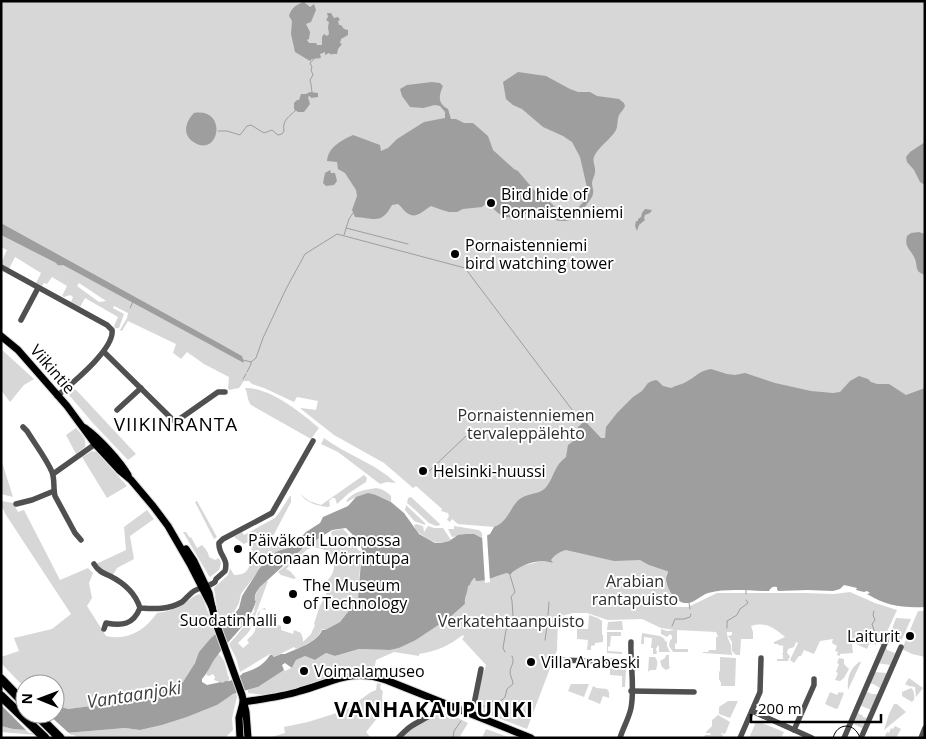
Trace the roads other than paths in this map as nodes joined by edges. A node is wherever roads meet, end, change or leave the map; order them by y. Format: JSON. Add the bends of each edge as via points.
{"nodes":[{"id":1,"x":1,"y":267,"type":"edge"},
{"id":2,"x":38,"y":288,"type":"junction"},
{"id":3,"x":21,"y":320,"type":"dead end"},
{"id":4,"x":1,"y":336,"type":"edge"},
{"id":5,"x":104,"y":352,"type":"junction"},
{"id":6,"x":141,"y":388,"type":"junction"},
{"id":7,"x":225,"y":392,"type":"dead end"},
{"id":8,"x":57,"y":396,"type":"junction"},
{"id":9,"x":118,"y":410,"type":"dead end"},
{"id":10,"x":23,"y":427,"type":"dead end"},
{"id":11,"x":313,"y":441,"type":"dead end"},
{"id":12,"x":97,"y":442,"type":"junction"},
{"id":13,"x":53,"y":474,"type":"junction"},
{"id":14,"x":54,"y":491,"type":"junction"},
{"id":15,"x":16,"y":504,"type":"dead end"},
{"id":16,"x":81,"y":540,"type":"dead end"},
{"id":17,"x":94,"y":564,"type":"dead end"},
{"id":18,"x":205,"y":585,"type":"junction"},
{"id":19,"x":140,"y":608,"type":"junction"},
{"id":20,"x":104,"y":629,"type":"dead end"},
{"id":21,"x":886,"y":641,"type":"dead end"},
{"id":22,"x":631,"y":642,"type":"dead end"},
{"id":23,"x":901,"y":647,"type":"dead end"},
{"id":24,"x":761,"y":658,"type":"dead end"},
{"id":25,"x":558,"y":660,"type":"dead end"},
{"id":26,"x":631,"y":662,"type":"junction"},
{"id":27,"x":481,"y":669,"type":"dead end"},
{"id":28,"x":1,"y":679,"type":"edge"},
{"id":29,"x":814,"y":679,"type":"dead end"},
{"id":30,"x":632,"y":691,"type":"junction"},
{"id":31,"x":694,"y":692,"type":"dead end"},
{"id":32,"x":15,"y":693,"type":"edge"},
{"id":33,"x":1,"y":696,"type":"edge"},
{"id":34,"x":243,"y":702,"type":"junction"},
{"id":35,"x":442,"y":702,"type":"junction"},
{"id":36,"x":752,"y":711,"type":"junction"},
{"id":37,"x":472,"y":714,"type":"junction"},
{"id":38,"x":47,"y":724,"type":"edge"},
{"id":39,"x":48,"y":724,"type":"edge"},
{"id":40,"x":925,"y":728,"type":"edge"},
{"id":41,"x":794,"y":730,"type":"junction"},
{"id":42,"x":44,"y":737,"type":"edge"},
{"id":43,"x":60,"y":738,"type":"edge"},
{"id":44,"x":68,"y":738,"type":"edge"},
{"id":45,"x":240,"y":738,"type":"edge"},
{"id":46,"x":248,"y":738,"type":"edge"},
{"id":47,"x":398,"y":738,"type":"edge"},
{"id":48,"x":531,"y":738,"type":"edge"},
{"id":49,"x":620,"y":738,"type":"edge"},
{"id":50,"x":740,"y":738,"type":"edge"},
{"id":51,"x":812,"y":738,"type":"edge"},
{"id":52,"x":844,"y":738,"type":"edge"},
{"id":53,"x":860,"y":738,"type":"edge"},
{"id":54,"x":921,"y":738,"type":"edge"}],
"edges":[{"from":1,"to":2,"type":"street"},
{"from":2,"to":3,"type":"street"},
{"from":2,"to":5,"type":"street","via":[[107,325],[112,338]]},
{"from":4,"to":8,"type":"main road","name":"Viikintie","via":[[18,350]]},
{"from":5,"to":6,"type":"street"},
{"from":5,"to":8,"type":"street"},
{"from":6,"to":7,"type":"street","via":[[175,420],[216,392]]},
{"from":6,"to":9,"type":"street"},
{"from":8,"to":12,"type":"main road","name":"Viikintie"},
{"from":10,"to":13,"type":"street"},
{"from":11,"to":18,"type":"street","via":[[272,513],[219,543],[226,568],[215,582]]},
{"from":12,"to":13,"type":"street"},
{"from":12,"to":18,"type":"main road","name":"Viikintie","via":[[123,467],[153,506]]},
{"from":13,"to":14,"type":"street"},
{"from":14,"to":15,"type":"street"},
{"from":14,"to":16,"type":"street"},
{"from":17,"to":19,"type":"street","via":[[98,570],[124,584],[136,597]]},
{"from":18,"to":19,"type":"street","via":[[170,607]]},
{"from":18,"to":34,"type":"main road","name":"Viikintie"},
{"from":19,"to":20,"type":"street","via":[[136,616],[126,623],[106,623]]},
{"from":21,"to":52,"type":"street"},
{"from":22,"to":26,"type":"street"},
{"from":23,"to":53,"type":"street"},
{"from":24,"to":36,"type":"street","via":[[760,692]]},
{"from":25,"to":26,"type":"street"},
{"from":26,"to":30,"type":"street"},
{"from":27,"to":37,"type":"street"},
{"from":28,"to":32,"type":"highway"},
{"from":29,"to":41,"type":"street"},
{"from":30,"to":31,"type":"street"},
{"from":30,"to":49,"type":"street","via":[[631,710]]},
{"from":33,"to":42,"type":"highway"},
{"from":34,"to":35,"type":"main road","via":[[300,692],[346,676],[363,674]]},
{"from":34,"to":45,"type":"main road"},
{"from":34,"to":46,"type":"main road","name":"Viikintie"},
{"from":35,"to":37,"type":"main road"},
{"from":35,"to":47,"type":"street","via":[[439,709],[409,727]]},
{"from":36,"to":41,"type":"street"},
{"from":36,"to":50,"type":"street"},
{"from":37,"to":48,"type":"main road"},
{"from":38,"to":43,"type":"highway"},
{"from":39,"to":44,"type":"highway"},
{"from":40,"to":54,"type":"street"},
{"from":41,"to":51,"type":"street"}]}
